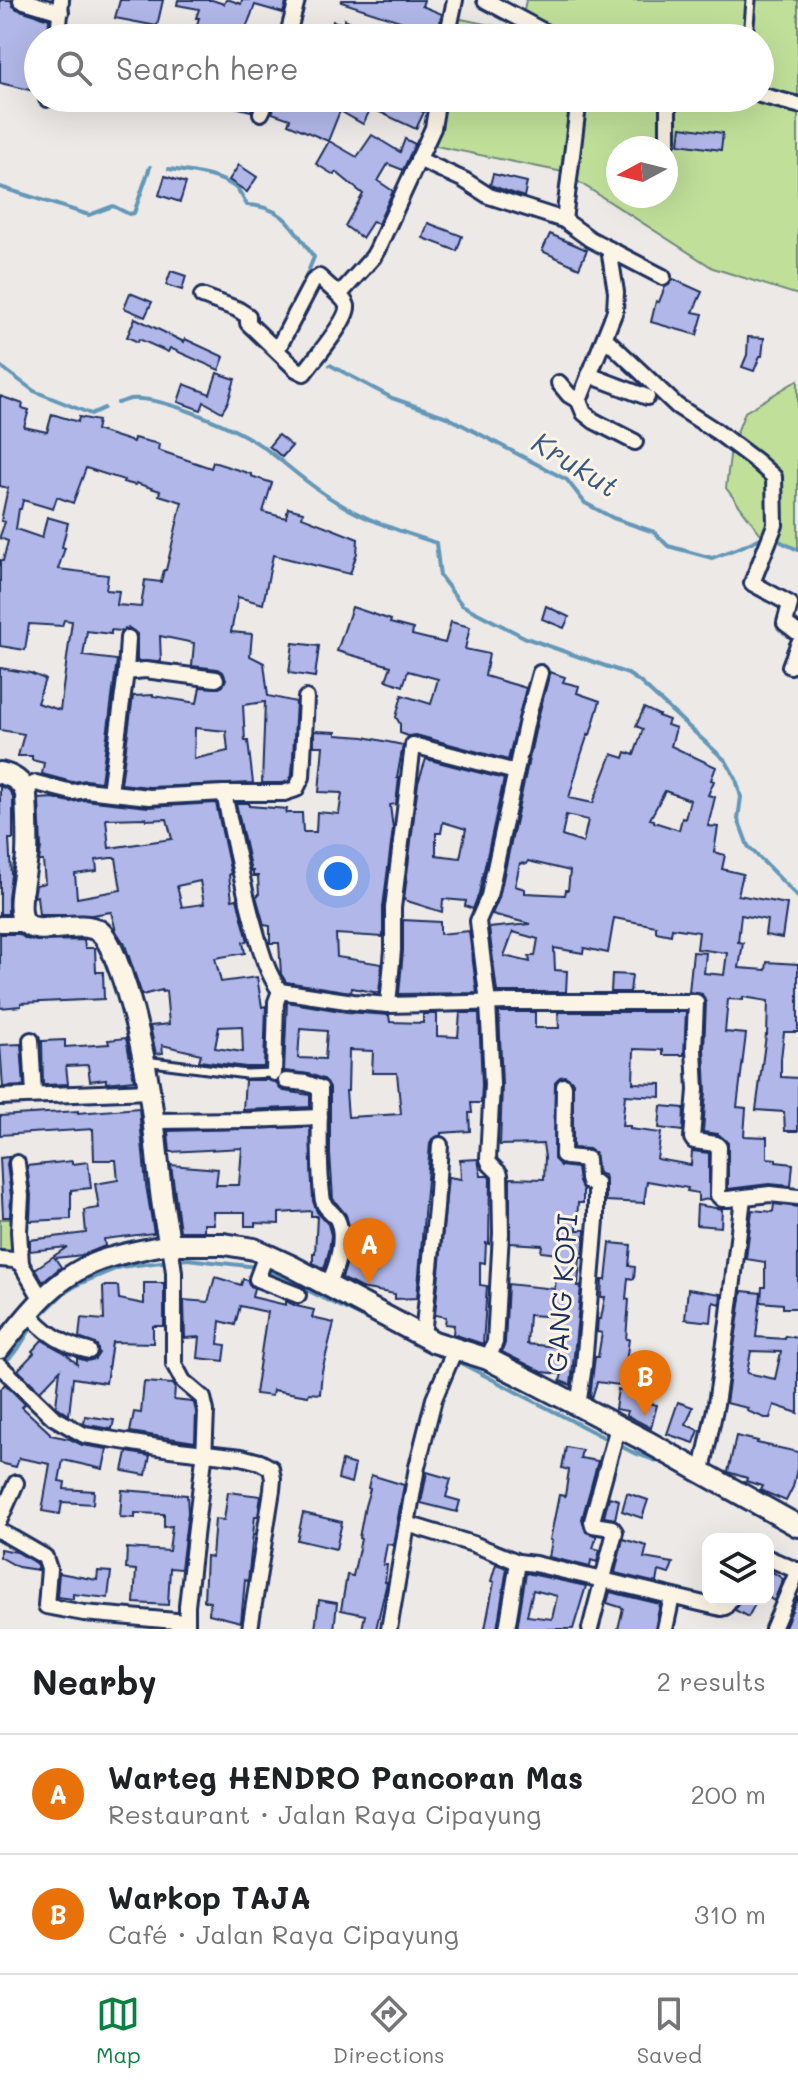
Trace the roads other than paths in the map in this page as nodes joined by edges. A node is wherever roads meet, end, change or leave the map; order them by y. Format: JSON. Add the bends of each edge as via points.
{"nodes":[{"id":1,"x":21,"y":0,"type":"edge"},
{"id":2,"x":297,"y":0,"type":"edge"},
{"id":3,"x":455,"y":0,"type":"edge"},
{"id":4,"x":485,"y":0,"type":"edge"},
{"id":5,"x":751,"y":0,"type":"edge"},
{"id":6,"x":61,"y":6,"type":"edge"},
{"id":7,"x":291,"y":24,"type":"edge"},
{"id":8,"x":450,"y":24,"type":"edge"},
{"id":9,"x":530,"y":24,"type":"edge"},
{"id":10,"x":749,"y":24,"type":"edge"},
{"id":11,"x":774,"y":99,"type":"edge"},
{"id":12,"x":798,"y":105,"type":"edge"},
{"id":13,"x":436,"y":112,"type":"edge"},
{"id":14,"x":577,"y":112,"type":"edge"},
{"id":15,"x":668,"y":112,"type":"edge"},
{"id":16,"x":668,"y":136,"type":"edge"},
{"id":17,"x":418,"y":159,"type":"junction"},
{"id":18,"x":564,"y":220,"type":"junction"},
{"id":19,"x":609,"y":249,"type":"junction"},
{"id":20,"x":663,"y":277,"type":"dead end"},
{"id":21,"x":339,"y":295,"type":"junction"},
{"id":22,"x":202,"y":296,"type":"dead end"},
{"id":23,"x":605,"y":338,"type":"junction"},
{"id":24,"x":277,"y":350,"type":"junction"},
{"id":25,"x":589,"y":375,"type":"junction"},
{"id":26,"x":559,"y":383,"type":"dead end"},
{"id":27,"x":647,"y":397,"type":"dead end"},
{"id":28,"x":579,"y":401,"type":"junction"},
{"id":29,"x":635,"y":442,"type":"dead end"},
{"id":30,"x":798,"y":633,"type":"edge"},
{"id":31,"x":128,"y":638,"type":"dead end"},
{"id":32,"x":798,"y":645,"type":"edge"},
{"id":33,"x":790,"y":666,"type":"dead end"},
{"id":34,"x":126,"y":672,"type":"junction"},
{"id":35,"x":540,"y":673,"type":"dead end"},
{"id":36,"x":216,"y":679,"type":"dead end"},
{"id":37,"x":306,"y":698,"type":"dead end"},
{"id":38,"x":516,"y":772,"type":"junction"},
{"id":39,"x":0,"y":773,"type":"edge"},
{"id":40,"x":24,"y":788,"type":"junction"},
{"id":41,"x":110,"y":792,"type":"junction"},
{"id":42,"x":224,"y":793,"type":"junction"},
{"id":43,"x":0,"y":924,"type":"edge"},
{"id":44,"x":25,"y":924,"type":"junction"},
{"id":45,"x":280,"y":991,"type":"junction"},
{"id":46,"x":488,"y":1003,"type":"junction"},
{"id":47,"x":388,"y":1005,"type":"junction"},
{"id":48,"x":31,"y":1040,"type":"dead end"},
{"id":49,"x":143,"y":1060,"type":"junction"},
{"id":50,"x":280,"y":1077,"type":"junction"},
{"id":51,"x":564,"y":1086,"type":"dead end"},
{"id":52,"x":149,"y":1091,"type":"junction"},
{"id":53,"x":34,"y":1095,"type":"junction"},
{"id":54,"x":0,"y":1097,"type":"edge"},
{"id":55,"x":320,"y":1117,"type":"junction"},
{"id":56,"x":153,"y":1121,"type":"junction"},
{"id":57,"x":440,"y":1145,"type":"dead end"},
{"id":58,"x":17,"y":1163,"type":"dead end"},
{"id":59,"x":798,"y":1197,"type":"edge"},
{"id":60,"x":743,"y":1198,"type":"junction"},
{"id":61,"x":171,"y":1249,"type":"junction"},
{"id":62,"x":0,"y":1259,"type":"edge"},
{"id":63,"x":21,"y":1264,"type":"junction"},
{"id":64,"x":269,"y":1269,"type":"junction"},
{"id":65,"x":327,"y":1285,"type":"junction"},
{"id":66,"x":298,"y":1295,"type":"dead end"},
{"id":67,"x":35,"y":1313,"type":"junction"},
{"id":68,"x":423,"y":1336,"type":"junction"},
{"id":69,"x":0,"y":1349,"type":"edge"},
{"id":70,"x":89,"y":1351,"type":"dead end"},
{"id":71,"x":454,"y":1351,"type":"junction"},
{"id":72,"x":488,"y":1359,"type":"junction"},
{"id":73,"x":2,"y":1368,"type":"edge"},
{"id":74,"x":578,"y":1406,"type":"junction"},
{"id":75,"x":618,"y":1431,"type":"junction"},
{"id":76,"x":204,"y":1452,"type":"junction"},
{"id":77,"x":702,"y":1471,"type":"junction"},
{"id":78,"x":16,"y":1483,"type":"dead end"},
{"id":79,"x":0,"y":1519,"type":"edge"},
{"id":80,"x":407,"y":1524,"type":"junction"},
{"id":81,"x":798,"y":1526,"type":"edge"},
{"id":82,"x":0,"y":1531,"type":"edge"},
{"id":83,"x":774,"y":1560,"type":"edge"},
{"id":84,"x":518,"y":1562,"type":"junction"},
{"id":85,"x":798,"y":1570,"type":"edge"},
{"id":86,"x":601,"y":1580,"type":"junction"},
{"id":87,"x":672,"y":1597,"type":"junction"},
{"id":88,"x":702,"y":1604,"type":"edge"},
{"id":89,"x":708,"y":1605,"type":"edge"},
{"id":90,"x":726,"y":1605,"type":"edge"},
{"id":91,"x":187,"y":1626,"type":"edge"},
{"id":92,"x":250,"y":1629,"type":"edge"},
{"id":93,"x":389,"y":1629,"type":"edge"},
{"id":94,"x":507,"y":1629,"type":"edge"},
{"id":95,"x":590,"y":1629,"type":"edge"},
{"id":96,"x":665,"y":1629,"type":"edge"},
{"id":97,"x":773,"y":1629,"type":"edge"}],
"edges":[{"from":1,"to":6,"type":"street"},
{"from":2,"to":7,"type":"street"},
{"from":3,"to":8,"type":"street"},
{"from":4,"to":9,"type":"street"},
{"from":5,"to":10,"type":"lane"},
{"from":11,"to":12,"type":"street"},
{"from":13,"to":17,"type":"street"},
{"from":14,"to":18,"type":"street"},
{"from":15,"to":16,"type":"street"},
{"from":17,"to":18,"type":"street","via":[[489,196]]},
{"from":17,"to":21,"type":"street","via":[[373,257]]},
{"from":18,"to":19,"type":"street"},
{"from":19,"to":20,"type":"street"},
{"from":19,"to":23,"type":"street","via":[[616,292]]},
{"from":21,"to":24,"type":"street","via":[[319,277],[313,281]]},
{"from":21,"to":24,"type":"street","via":[[346,312],[304,373]]},
{"from":22,"to":24,"type":"street","via":[[248,316],[248,323]]},
{"from":23,"to":25,"type":"street"},
{"from":23,"to":30,"type":"street","via":[[677,406],[774,477],[775,525],[752,583],[790,604],[785,623]]},
{"from":25,"to":27,"type":"street"},
{"from":25,"to":28,"type":"street"},
{"from":26,"to":28,"type":"street"},
{"from":28,"to":29,"type":"street","via":[[594,421]]},
{"from":31,"to":34,"type":"street"},
{"from":32,"to":33,"type":"street"},
{"from":34,"to":36,"type":"street"},
{"from":34,"to":41,"type":"street"},
{"from":35,"to":38,"type":"street"},
{"from":37,"to":42,"type":"street","via":[[302,777],[296,789]]},
{"from":38,"to":46,"type":"street","via":[[489,896],[478,921]]},
{"from":38,"to":47,"type":"street","via":[[413,745],[393,908]]},
{"from":39,"to":40,"type":"main road"},
{"from":40,"to":41,"type":"street","via":[[36,783],[72,792]]},
{"from":40,"to":44,"type":"main road"},
{"from":41,"to":42,"type":"street","via":[[149,797]]},
{"from":42,"to":45,"type":"street","via":[[255,930]]},
{"from":43,"to":44,"type":"street"},
{"from":44,"to":49,"type":"main road","via":[[43,929],[79,925],[103,935],[123,981]]},
{"from":45,"to":47,"type":"street"},
{"from":45,"to":50,"type":"street"},
{"from":46,"to":47,"type":"street"},
{"from":46,"to":60,"type":"street","via":[[696,1002],[692,1138],[719,1147],[720,1198]]},
{"from":46,"to":72,"type":"street","via":[[488,1159],[500,1174],[501,1233],[495,1342]]},
{"from":48,"to":53,"type":"street"},
{"from":49,"to":50,"type":"lane"},
{"from":49,"to":52,"type":"main road"},
{"from":50,"to":55,"type":"street","via":[[320,1088]]},
{"from":51,"to":74,"type":"street","name":"GANG KOPI","via":[[563,1155],[587,1159],[589,1182],[596,1183]]},
{"from":52,"to":53,"type":"street"},
{"from":52,"to":56,"type":"main road"},
{"from":53,"to":54,"type":"street"},
{"from":55,"to":56,"type":"street"},
{"from":55,"to":65,"type":"street","via":[[323,1203],[336,1219],[339,1236],[339,1257]]},
{"from":56,"to":61,"type":"main road"},
{"from":57,"to":68,"type":"street"},
{"from":58,"to":63,"type":"street"},
{"from":59,"to":60,"type":"street"},
{"from":60,"to":77,"type":"street"},
{"from":61,"to":64,"type":"main road","via":[[254,1249]]},
{"from":61,"to":67,"type":"street","via":[[89,1265],[62,1280]]},
{"from":61,"to":76,"type":"street","via":[[174,1364],[180,1378],[203,1398]]},
{"from":62,"to":63,"type":"street"},
{"from":63,"to":67,"type":"street"},
{"from":64,"to":65,"type":"main road"},
{"from":64,"to":66,"type":"street"},
{"from":65,"to":68,"type":"main road"},
{"from":67,"to":69,"type":"street"},
{"from":67,"to":70,"type":"street","via":[[66,1344]]},
{"from":68,"to":71,"type":"main road"},
{"from":71,"to":72,"type":"main road"},
{"from":71,"to":80,"type":"street","via":[[434,1399]]},
{"from":72,"to":74,"type":"main road"},
{"from":73,"to":76,"type":"street","via":[[53,1417],[84,1435]]},
{"from":74,"to":75,"type":"main road"},
{"from":75,"to":77,"type":"main road"},
{"from":75,"to":86,"type":"street","via":[[592,1521],[615,1532]]},
{"from":76,"to":91,"type":"street"},
{"from":76,"to":92,"type":"street","via":[[260,1462],[273,1472]]},
{"from":77,"to":81,"type":"main road"},
{"from":78,"to":79,"type":"street"},
{"from":80,"to":84,"type":"street"},
{"from":80,"to":93,"type":"street"},
{"from":82,"to":91,"type":"street","via":[[45,1557],[46,1606]]},
{"from":83,"to":85,"type":"street"},
{"from":84,"to":86,"type":"street"},
{"from":84,"to":94,"type":"street"},
{"from":85,"to":97,"type":"street"},
{"from":86,"to":87,"type":"street"},
{"from":86,"to":95,"type":"street"},
{"from":87,"to":88,"type":"street"},
{"from":87,"to":96,"type":"street"},
{"from":89,"to":90,"type":"street"}]}
